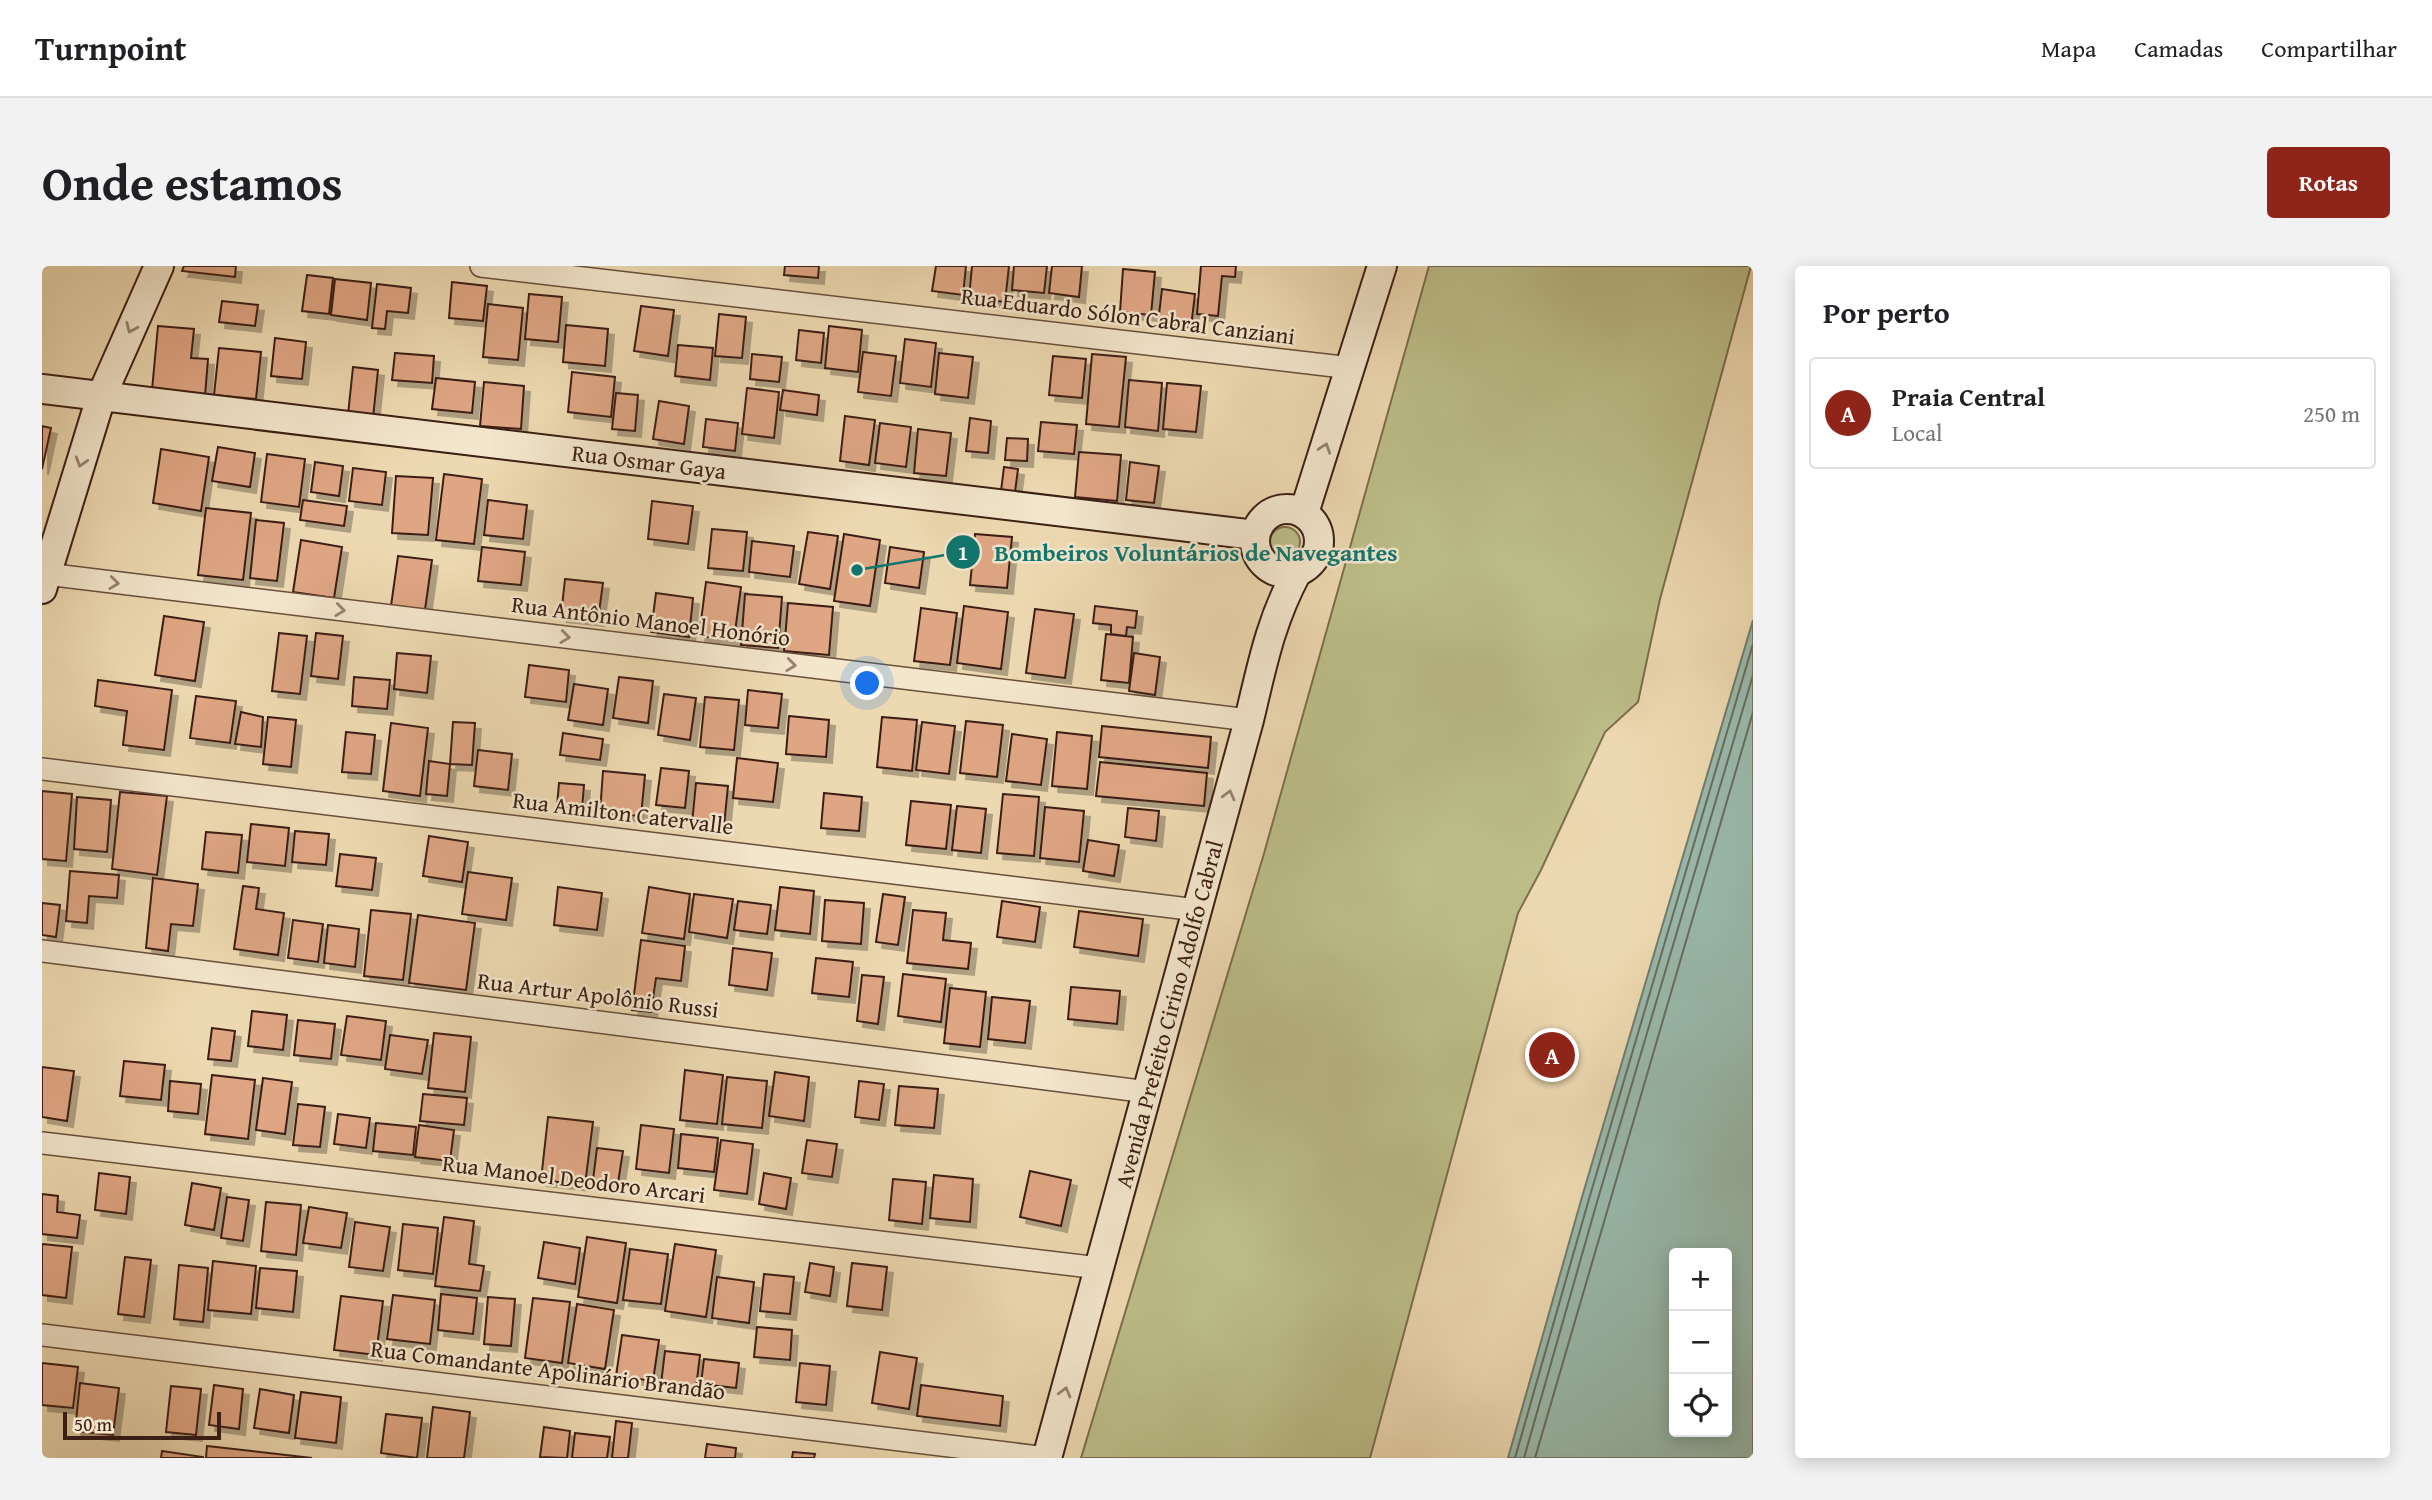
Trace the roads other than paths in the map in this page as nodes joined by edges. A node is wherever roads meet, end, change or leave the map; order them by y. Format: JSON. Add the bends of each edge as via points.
{"nodes":[{"id":1,"x":159,"y":266,"type":"edge"},
{"id":2,"x":481,"y":266,"type":"edge"},
{"id":3,"x":1382,"y":266,"type":"edge"},
{"id":4,"x":1351,"y":368,"type":"junction"},
{"id":5,"x":42,"y":389,"type":"edge"},
{"id":6,"x":101,"y":397,"type":"junction"},
{"id":7,"x":1304,"y":513,"type":"junction"},
{"id":8,"x":1255,"y":535,"type":"junction"},
{"id":9,"x":1297,"y":572,"type":"junction"},
{"id":10,"x":43,"y":579,"type":"edge"},
{"id":11,"x":1249,"y":720,"type":"junction"},
{"id":12,"x":42,"y":769,"type":"edge"},
{"id":13,"x":1197,"y":910,"type":"junction"},
{"id":14,"x":42,"y":951,"type":"edge"},
{"id":15,"x":1148,"y":1092,"type":"junction"},
{"id":16,"x":42,"y":1143,"type":"edge"},
{"id":17,"x":1099,"y":1268,"type":"junction"},
{"id":18,"x":42,"y":1335,"type":"edge"},
{"id":19,"x":1047,"y":1458,"type":"edge"}],
"edges":[{"from":1,"to":6,"type":"main road","one_way":true},
{"from":2,"to":4,"type":"street","name":"Rua Eduardo Sólon Cabral Canziani"},
{"from":3,"to":4,"type":"main road"},
{"from":7,"to":4,"type":"main road","one_way":true},
{"from":5,"to":6,"type":"main road","name":"Rua Osmar Gaya"},
{"from":6,"to":8,"type":"main road","name":"Rua Osmar Gaya"},
{"from":6,"to":10,"type":"main road","one_way":true},
{"from":7,"to":8,"type":"main road","via":[[1274,511]]},
{"from":7,"to":9,"type":"main road","via":[[1315,523],[1320,545],[1308,566]]},
{"from":8,"to":9,"type":"main road","via":[[1258,553],[1269,568]]},
{"from":9,"to":11,"type":"main road","name":"Avenida Prefeito Cirino Adolfo Cabral","via":[[1272,625]]},
{"from":10,"to":11,"type":"street","name":"Rua Antônio Manoel Honório","one_way":true},
{"from":13,"to":11,"type":"main road","name":"Avenida Prefeito Cirino Adolfo Cabral","one_way":true},
{"from":12,"to":13,"type":"street","name":"Rua Amilton Catervalle"},
{"from":13,"to":15,"type":"main road","name":"Avenida Prefeito Cirino Adolfo Cabral"},
{"from":14,"to":15,"type":"street","name":"Rua Artur Apolônio Russi"},
{"from":15,"to":17,"type":"main road","name":"Avenida Prefeito Cirino Adolfo Cabral"},
{"from":16,"to":17,"type":"street","name":"Rua Manoel Deodoro Arcari"},
{"from":19,"to":17,"type":"main road","name":"Avenida Prefeito Cirino Adolfo Cabral","one_way":true},
{"from":18,"to":19,"type":"street","name":"Rua Comandante Apolinário Brandão"}]}
